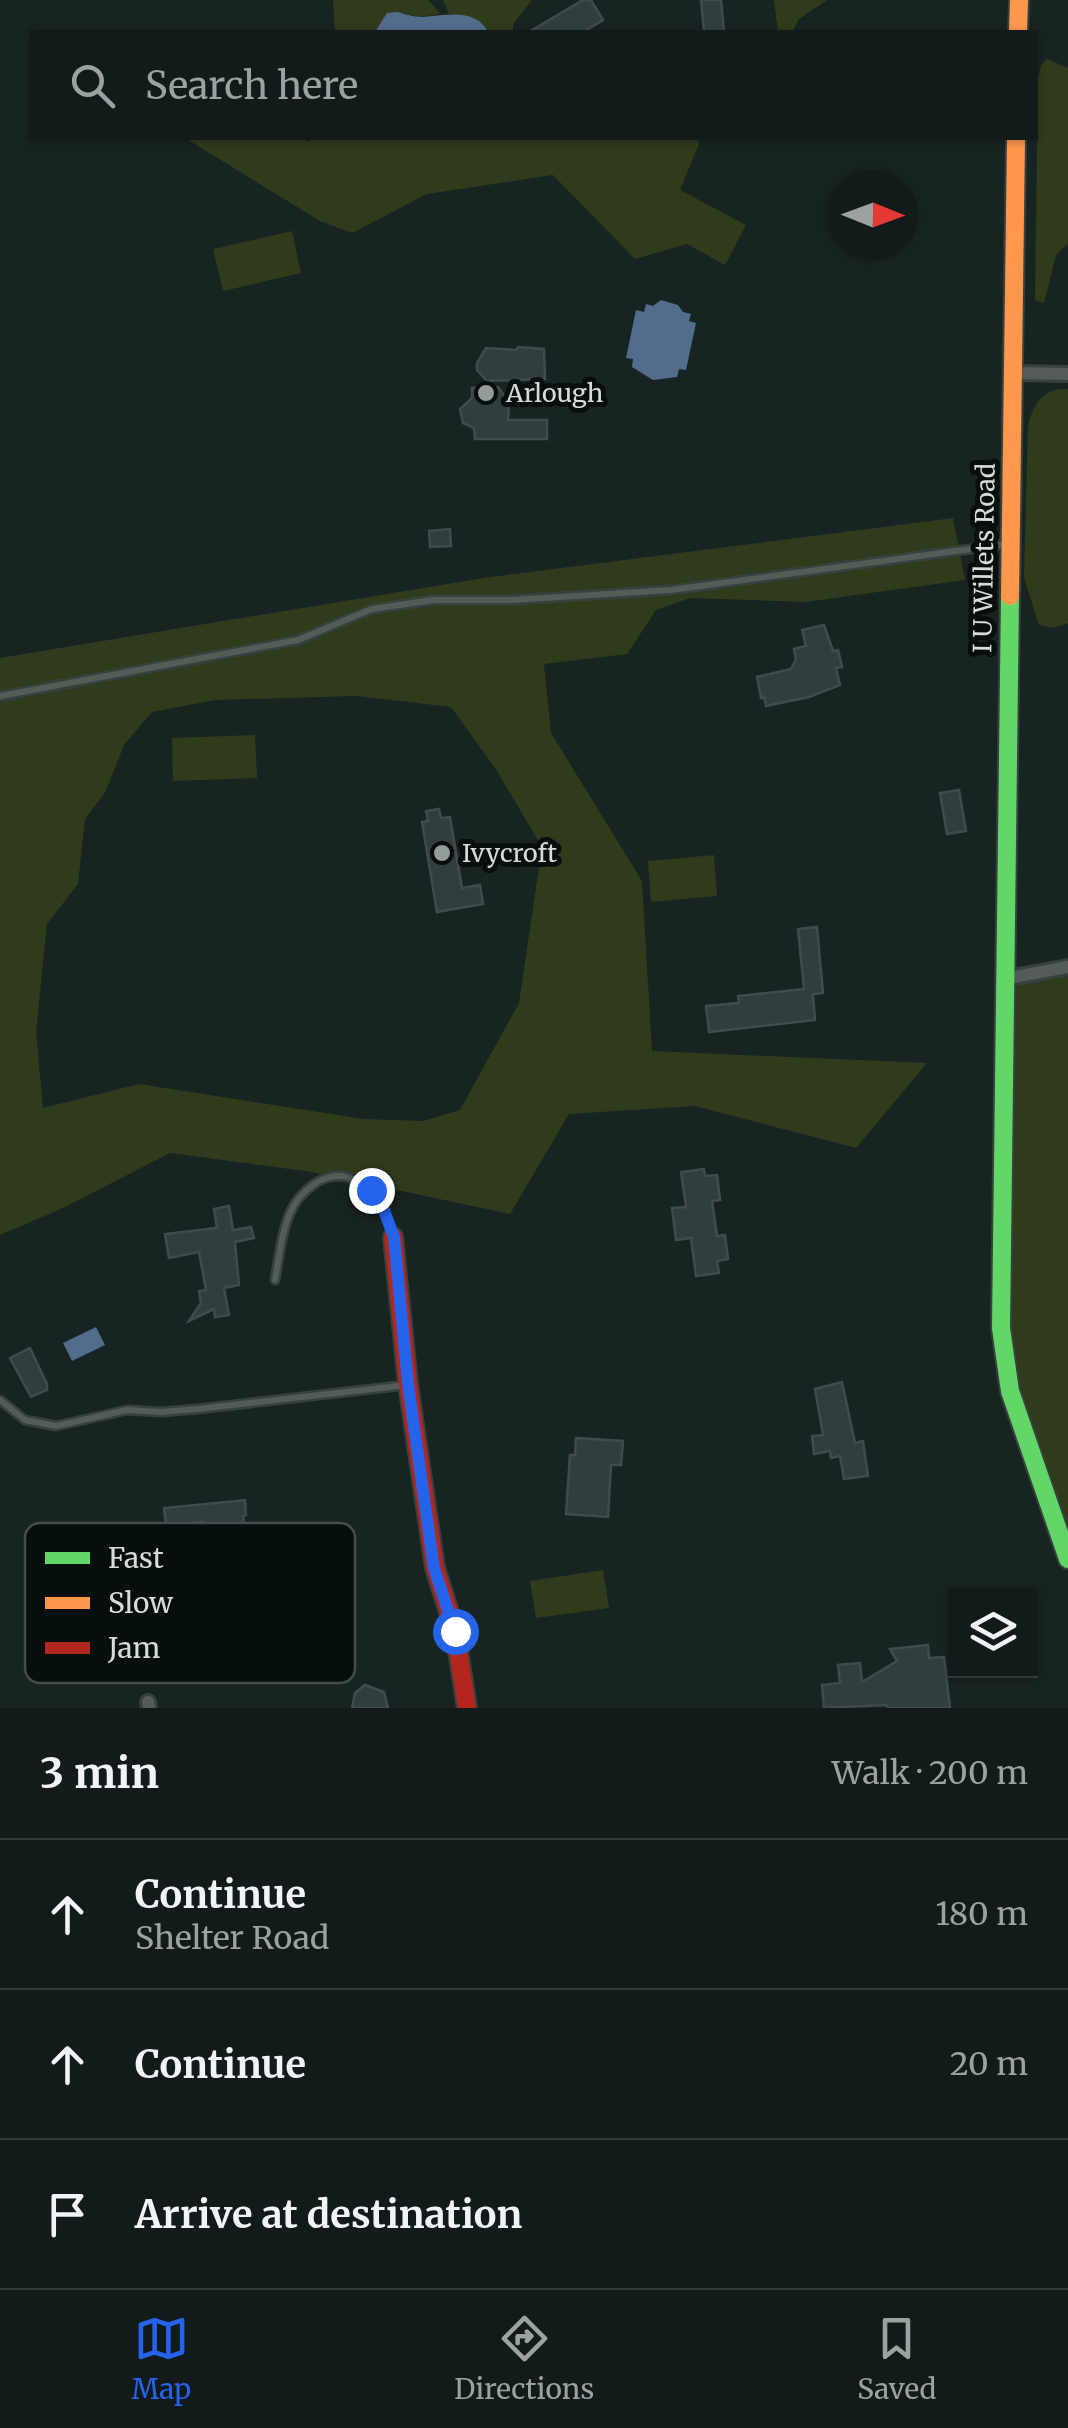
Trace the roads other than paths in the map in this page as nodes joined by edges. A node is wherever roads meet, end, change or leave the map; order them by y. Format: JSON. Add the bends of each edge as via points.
{"nodes":[{"id":1,"x":1019,"y":0,"type":"edge"},
{"id":2,"x":1018,"y":30,"type":"edge"},
{"id":3,"x":1016,"y":140,"type":"edge"},
{"id":4,"x":1012,"y":373,"type":"junction"},
{"id":5,"x":1068,"y":374,"type":"edge"},
{"id":6,"x":1008,"y":544,"type":"junction"},
{"id":7,"x":0,"y":696,"type":"edge"},
{"id":8,"x":1068,"y":968,"type":"edge"},
{"id":9,"x":1004,"y":979,"type":"junction"},
{"id":10,"x":394,"y":1237,"type":"joint"},
{"id":11,"x":275,"y":1280,"type":"dead end"},
{"id":12,"x":408,"y":1384,"type":"junction"},
{"id":13,"x":0,"y":1400,"type":"edge"},
{"id":14,"x":1068,"y":1559,"type":"edge"},
{"id":15,"x":467,"y":1708,"type":"edge"}],
"edges":[{"from":1,"to":2,"type":"street"},
{"from":3,"to":4,"type":"street","name":"I U Willets Road"},
{"from":4,"to":5,"type":"street"},
{"from":4,"to":6,"type":"street","name":"I U Willets Road"},
{"from":6,"to":7,"type":"lane","via":[[671,590],[433,600],[372,609],[298,640]]},
{"from":6,"to":9,"type":"street","name":"I U Willets Road"},
{"from":8,"to":9,"type":"street"},
{"from":9,"to":14,"type":"street","name":"I U Willets Road","via":[[1002,1342],[1016,1408]]},
{"from":10,"to":11,"type":"lane","via":[[371,1190],[349,1178],[325,1180],[292,1210]]},
{"from":10,"to":12,"type":"street"},
{"from":12,"to":13,"type":"lane","via":[[198,1409],[127,1410],[56,1426],[26,1420]]},
{"from":12,"to":15,"type":"street","via":[[434,1568],[455,1631]]}]}
